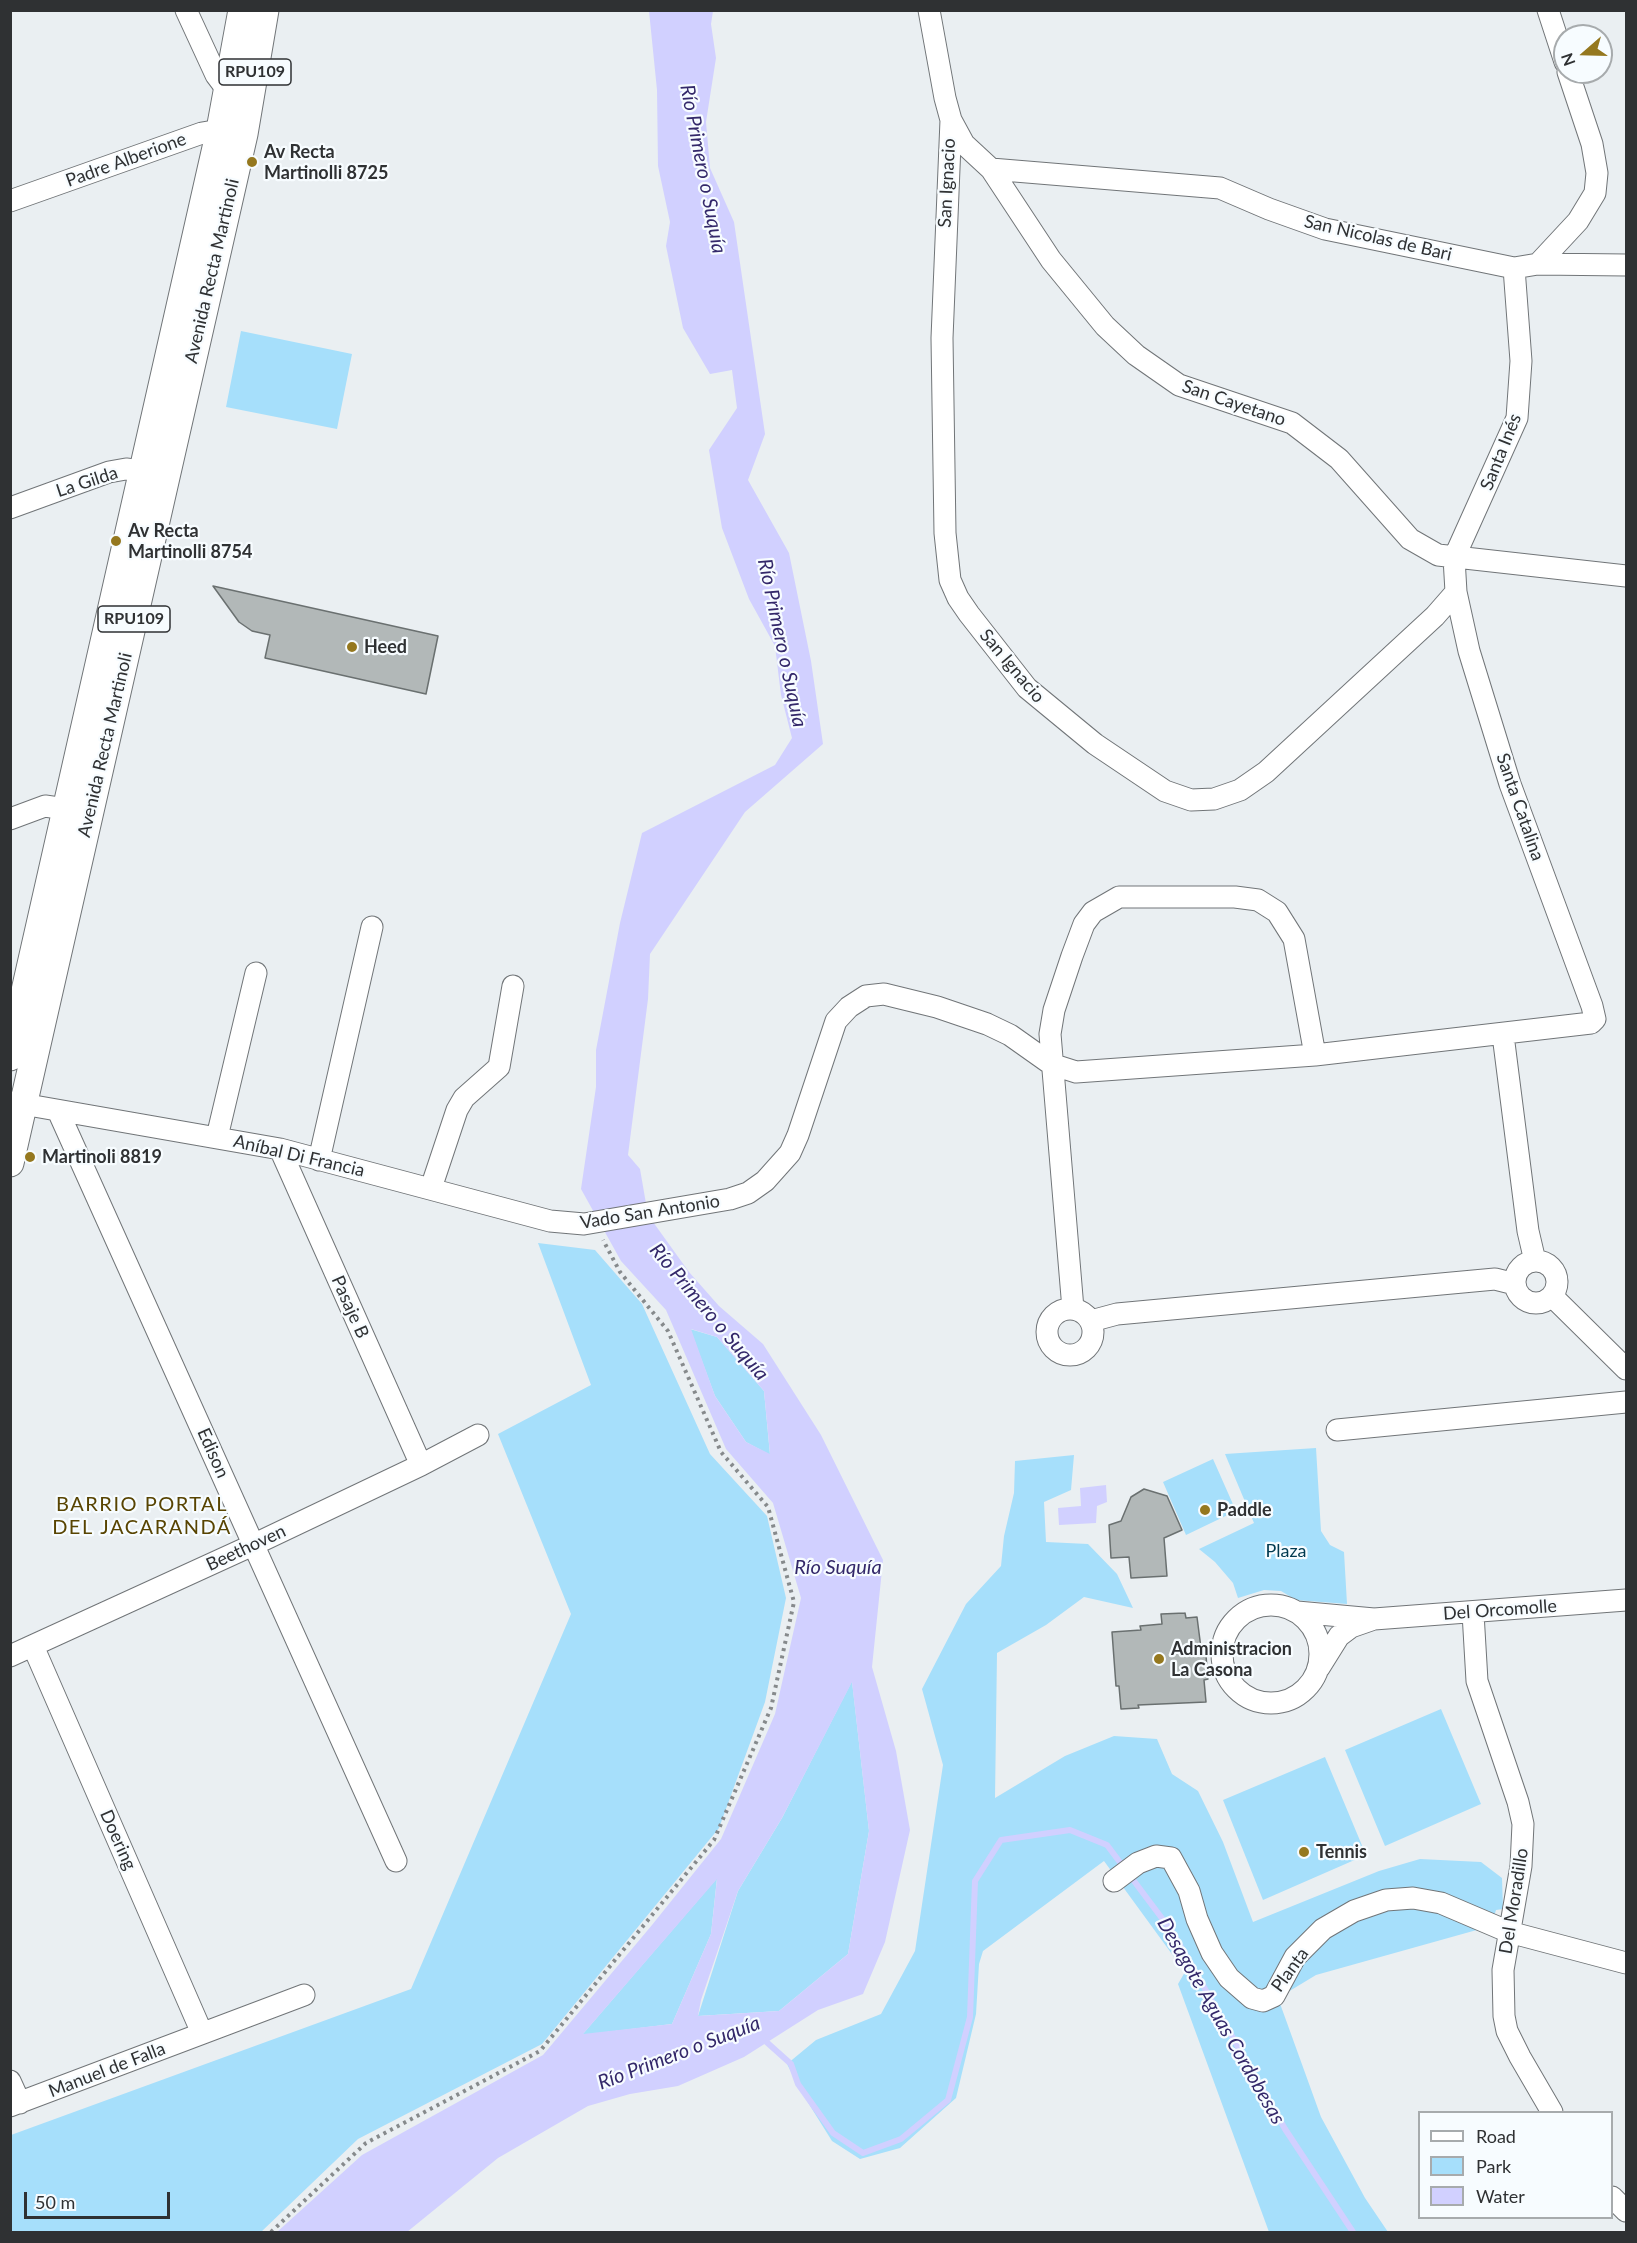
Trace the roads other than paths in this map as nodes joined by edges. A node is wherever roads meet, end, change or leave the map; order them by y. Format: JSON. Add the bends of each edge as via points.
{"nodes":[{"id":1,"x":186,"y":10,"type":"edge"},
{"id":2,"x":242,"y":10,"type":"edge"},
{"id":3,"x":265,"y":10,"type":"edge"},
{"id":4,"x":929,"y":10,"type":"edge"},
{"id":5,"x":1548,"y":10,"type":"edge"},
{"id":6,"x":1553,"y":25,"type":"edge"},
{"id":7,"x":1572,"y":84,"type":"edge"},
{"id":8,"x":240,"y":93,"type":"junction"},
{"id":9,"x":951,"y":120,"type":"junction"},
{"id":10,"x":232,"y":132,"type":"junction"},
{"id":11,"x":991,"y":169,"type":"junction"},
{"id":12,"x":10,"y":201,"type":"edge"},
{"id":13,"x":1538,"y":264,"type":"junction"},
{"id":14,"x":1626,"y":266,"type":"edge"},
{"id":15,"x":1514,"y":268,"type":"junction"},
{"id":16,"x":155,"y":473,"type":"junction"},
{"id":17,"x":10,"y":508,"type":"edge"},
{"id":18,"x":1454,"y":558,"type":"junction"},
{"id":19,"x":1626,"y":576,"type":"edge"},
{"id":20,"x":1456,"y":592,"type":"junction"},
{"id":21,"x":79,"y":811,"type":"junction"},
{"id":22,"x":10,"y":819,"type":"edge"},
{"id":23,"x":372,"y":927,"type":"dead end"},
{"id":24,"x":256,"y":973,"type":"dead end"},
{"id":25,"x":513,"y":986,"type":"dead end"},
{"id":26,"x":1503,"y":1035,"type":"junction"},
{"id":27,"x":1315,"y":1056,"type":"junction"},
{"id":28,"x":10,"y":1057,"type":"edge"},
{"id":29,"x":1051,"y":1064,"type":"junction"},
{"id":30,"x":17,"y":1103,"type":"edge"},
{"id":31,"x":58,"y":1111,"type":"junction"},
{"id":32,"x":217,"y":1137,"type":"junction"},
{"id":33,"x":280,"y":1149,"type":"junction"},
{"id":34,"x":320,"y":1160,"type":"junction"},
{"id":35,"x":10,"y":1163,"type":"edge"},
{"id":36,"x":431,"y":1188,"type":"junction"},
{"id":37,"x":582,"y":1224,"type":"joint"},
{"id":38,"x":1535,"y":1261,"type":"junction"},
{"id":39,"x":1515,"y":1284,"type":"junction"},
{"id":40,"x":1551,"y":1296,"type":"junction"},
{"id":41,"x":1073,"y":1309,"type":"junction"},
{"id":42,"x":1091,"y":1321,"type":"junction"},
{"id":43,"x":1626,"y":1370,"type":"edge"},
{"id":44,"x":1626,"y":1402,"type":"edge"},
{"id":45,"x":1337,"y":1430,"type":"dead end"},
{"id":46,"x":478,"y":1435,"type":"dead end"},
{"id":47,"x":421,"y":1465,"type":"junction"},
{"id":48,"x":255,"y":1544,"type":"junction"},
{"id":49,"x":1626,"y":1600,"type":"edge"},
{"id":50,"x":1297,"y":1612,"type":"junction"},
{"id":51,"x":1473,"y":1612,"type":"junction"},
{"id":52,"x":1374,"y":1619,"type":"junction"},
{"id":53,"x":33,"y":1646,"type":"junction"},
{"id":54,"x":10,"y":1656,"type":"edge"},
{"id":55,"x":1318,"y":1671,"type":"junction"},
{"id":56,"x":396,"y":1861,"type":"dead end"},
{"id":57,"x":1115,"y":1880,"type":"dead end"},
{"id":58,"x":1509,"y":1932,"type":"junction"},
{"id":59,"x":1626,"y":1963,"type":"edge"},
{"id":60,"x":304,"y":1995,"type":"dead end"},
{"id":61,"x":202,"y":2033,"type":"junction"},
{"id":62,"x":10,"y":2081,"type":"edge"},
{"id":63,"x":15,"y":2105,"type":"edge"},
{"id":64,"x":1551,"y":2111,"type":"edge"},
{"id":65,"x":1613,"y":2199,"type":"edge"},
{"id":66,"x":1626,"y":2211,"type":"edge"}],
"edges":[{"from":1,"to":8,"type":"street","via":[[216,75]]},
{"from":2,"to":8,"type":"main road","name":"Avenida Recta Martinoli","number":"RPU109"},
{"from":3,"to":8,"type":"main road","name":"Avenida Recta Martinoli","number":"RPU109"},
{"from":4,"to":9,"type":"street","name":"San Cayetano"},
{"from":5,"to":6,"type":"street"},
{"from":7,"to":13,"type":"street","via":[[1592,144],[1597,173],[1595,193],[1578,221]]},
{"from":8,"to":10,"type":"main road","name":"Avenida Recta Martinoli","number":"RPU109"},
{"from":9,"to":11,"type":"street","name":"San Cayetano","via":[[964,144]]},
{"from":9,"to":20,"type":"street","name":"San Ignacio","via":[[942,338],[946,560],[958,598],[1027,688],[1086,737],[1165,791],[1191,800],[1214,799],[1240,790],[1266,772]]},
{"from":10,"to":12,"type":"street","name":"Padre Alberione","via":[[202,133]]},
{"from":10,"to":16,"type":"main road","name":"Avenida Recta Martinoli","number":"RPU109"},
{"from":11,"to":15,"type":"street","name":"San Nicolas de Bari","via":[[1220,188],[1326,229]]},
{"from":11,"to":18,"type":"street","name":"San Cayetano","via":[[1051,260],[1105,326],[1136,355],[1179,385],[1292,423],[1339,459],[1410,539],[1437,555]]},
{"from":13,"to":14,"type":"street","name":"San Nicolas de Bari"},
{"from":13,"to":15,"type":"street","name":"San Nicolas de Bari"},
{"from":15,"to":18,"type":"street","name":"Santa Inés","via":[[1521,361],[1517,418]]},
{"from":16,"to":17,"type":"street","name":"La Gilda","via":[[126,469],[110,472]]},
{"from":16,"to":21,"type":"main road","name":"Avenida Recta Martinoli","number":"RPU109"},
{"from":18,"to":19,"type":"street","name":"San Cayetano"},
{"from":18,"to":20,"type":"street"},
{"from":20,"to":26,"type":"street","name":"Santa Catalina","via":[[1469,651],[1510,784],[1594,1019],[1586,1024]]},
{"from":21,"to":22,"type":"street","via":[[45,806]]},
{"from":21,"to":28,"type":"main road","name":"Avenida Recta Martinoli","number":"RPU109"},
{"from":21,"to":30,"type":"main road","name":"Avenida Recta Martinoli","number":"RPU109"},
{"from":23,"to":34,"type":"street"},
{"from":24,"to":32,"type":"street"},
{"from":25,"to":36,"type":"street","via":[[499,1067],[464,1098],[457,1110]]},
{"from":26,"to":27,"type":"street"},
{"from":26,"to":38,"type":"street"},
{"from":27,"to":29,"type":"street","via":[[1076,1072]]},
{"from":27,"to":29,"type":"street","via":[[1294,939],[1277,912],[1258,900],[1235,897],[1119,897],[1093,912],[1084,924],[1054,1010]]},
{"from":29,"to":37,"type":"street","name":"Vado San Antonio","via":[[987,1024],[937,1006],[884,994],[867,996],[849,1007],[836,1022],[790,1153],[765,1181],[730,1199]]},
{"from":29,"to":41,"type":"street"},
{"from":30,"to":31,"type":"street","name":"Aníbal Di Francia"},
{"from":30,"to":35,"type":"main road","name":"Avenida Recta Martinoli","number":"RPU109"},
{"from":31,"to":32,"type":"street","name":"Aníbal Di Francia"},
{"from":31,"to":48,"type":"street","name":"Edison"},
{"from":32,"to":33,"type":"street","name":"Aníbal Di Francia"},
{"from":33,"to":34,"type":"street","name":"Aníbal Di Francia"},
{"from":33,"to":47,"type":"street","name":"Pasaje B"},
{"from":34,"to":36,"type":"street","name":"Aníbal Di Francia"},
{"from":36,"to":37,"type":"street","name":"Aníbal Di Francia","via":[[550,1221]]},
{"from":38,"to":39,"type":"street","via":[[1518,1271]]},
{"from":38,"to":40,"type":"street","via":[[1548,1265],[1556,1276]]},
{"from":39,"to":40,"type":"street","via":[[1526,1301],[1540,1303]]},
{"from":39,"to":42,"type":"street","via":[[1495,1279],[1117,1314]]},
{"from":40,"to":43,"type":"street"},
{"from":41,"to":42,"type":"street"},
{"from":41,"to":42,"type":"street","via":[[1058,1312],[1048,1324],[1048,1339],[1057,1351],[1072,1355],[1086,1350],[1093,1336]]},
{"from":44,"to":45,"type":"street"},
{"from":46,"to":47,"type":"street","name":"Beethoven"},
{"from":47,"to":48,"type":"street","name":"Beethoven"},
{"from":48,"to":53,"type":"street","name":"Beethoven"},
{"from":48,"to":56,"type":"street","name":"Edison"},
{"from":49,"to":51,"type":"street","name":"Del Orcomolle"},
{"from":50,"to":52,"type":"street"},
{"from":50,"to":55,"type":"street","via":[[1317,1638]]},
{"from":50,"to":55,"type":"street","via":[[1266,1605],[1236,1618],[1222,1646],[1224,1670],[1237,1691],[1266,1704],[1282,1703],[1297,1696]]},
{"from":51,"to":52,"type":"street","name":"Del Orcomolle"},
{"from":51,"to":58,"type":"street","name":"Del Moradillo","via":[[1477,1681],[1523,1824],[1521,1866]]},
{"from":52,"to":55,"type":"street","via":[[1339,1636]]},
{"from":53,"to":54,"type":"street","name":"Beethoven"},
{"from":53,"to":61,"type":"street","name":"Doering"},
{"from":57,"to":58,"type":"street","name":"Planta","via":[[1138,1863],[1156,1856],[1172,1858],[1181,1871],[1212,1953],[1229,1977],[1252,1998],[1263,2001],[1274,1996],[1295,1957],[1323,1929],[1354,1911],[1386,1900],[1413,1898],[1441,1903]]},
{"from":58,"to":59,"type":"street"},
{"from":58,"to":64,"type":"street","name":"Del Moradillo","via":[[1503,1995],[1507,2031]]},
{"from":60,"to":61,"type":"street","name":"Manuel de Falla"},
{"from":61,"to":63,"type":"street","name":"Manuel de Falla"},
{"from":62,"to":63,"type":"street"},
{"from":65,"to":66,"type":"street"}]}
